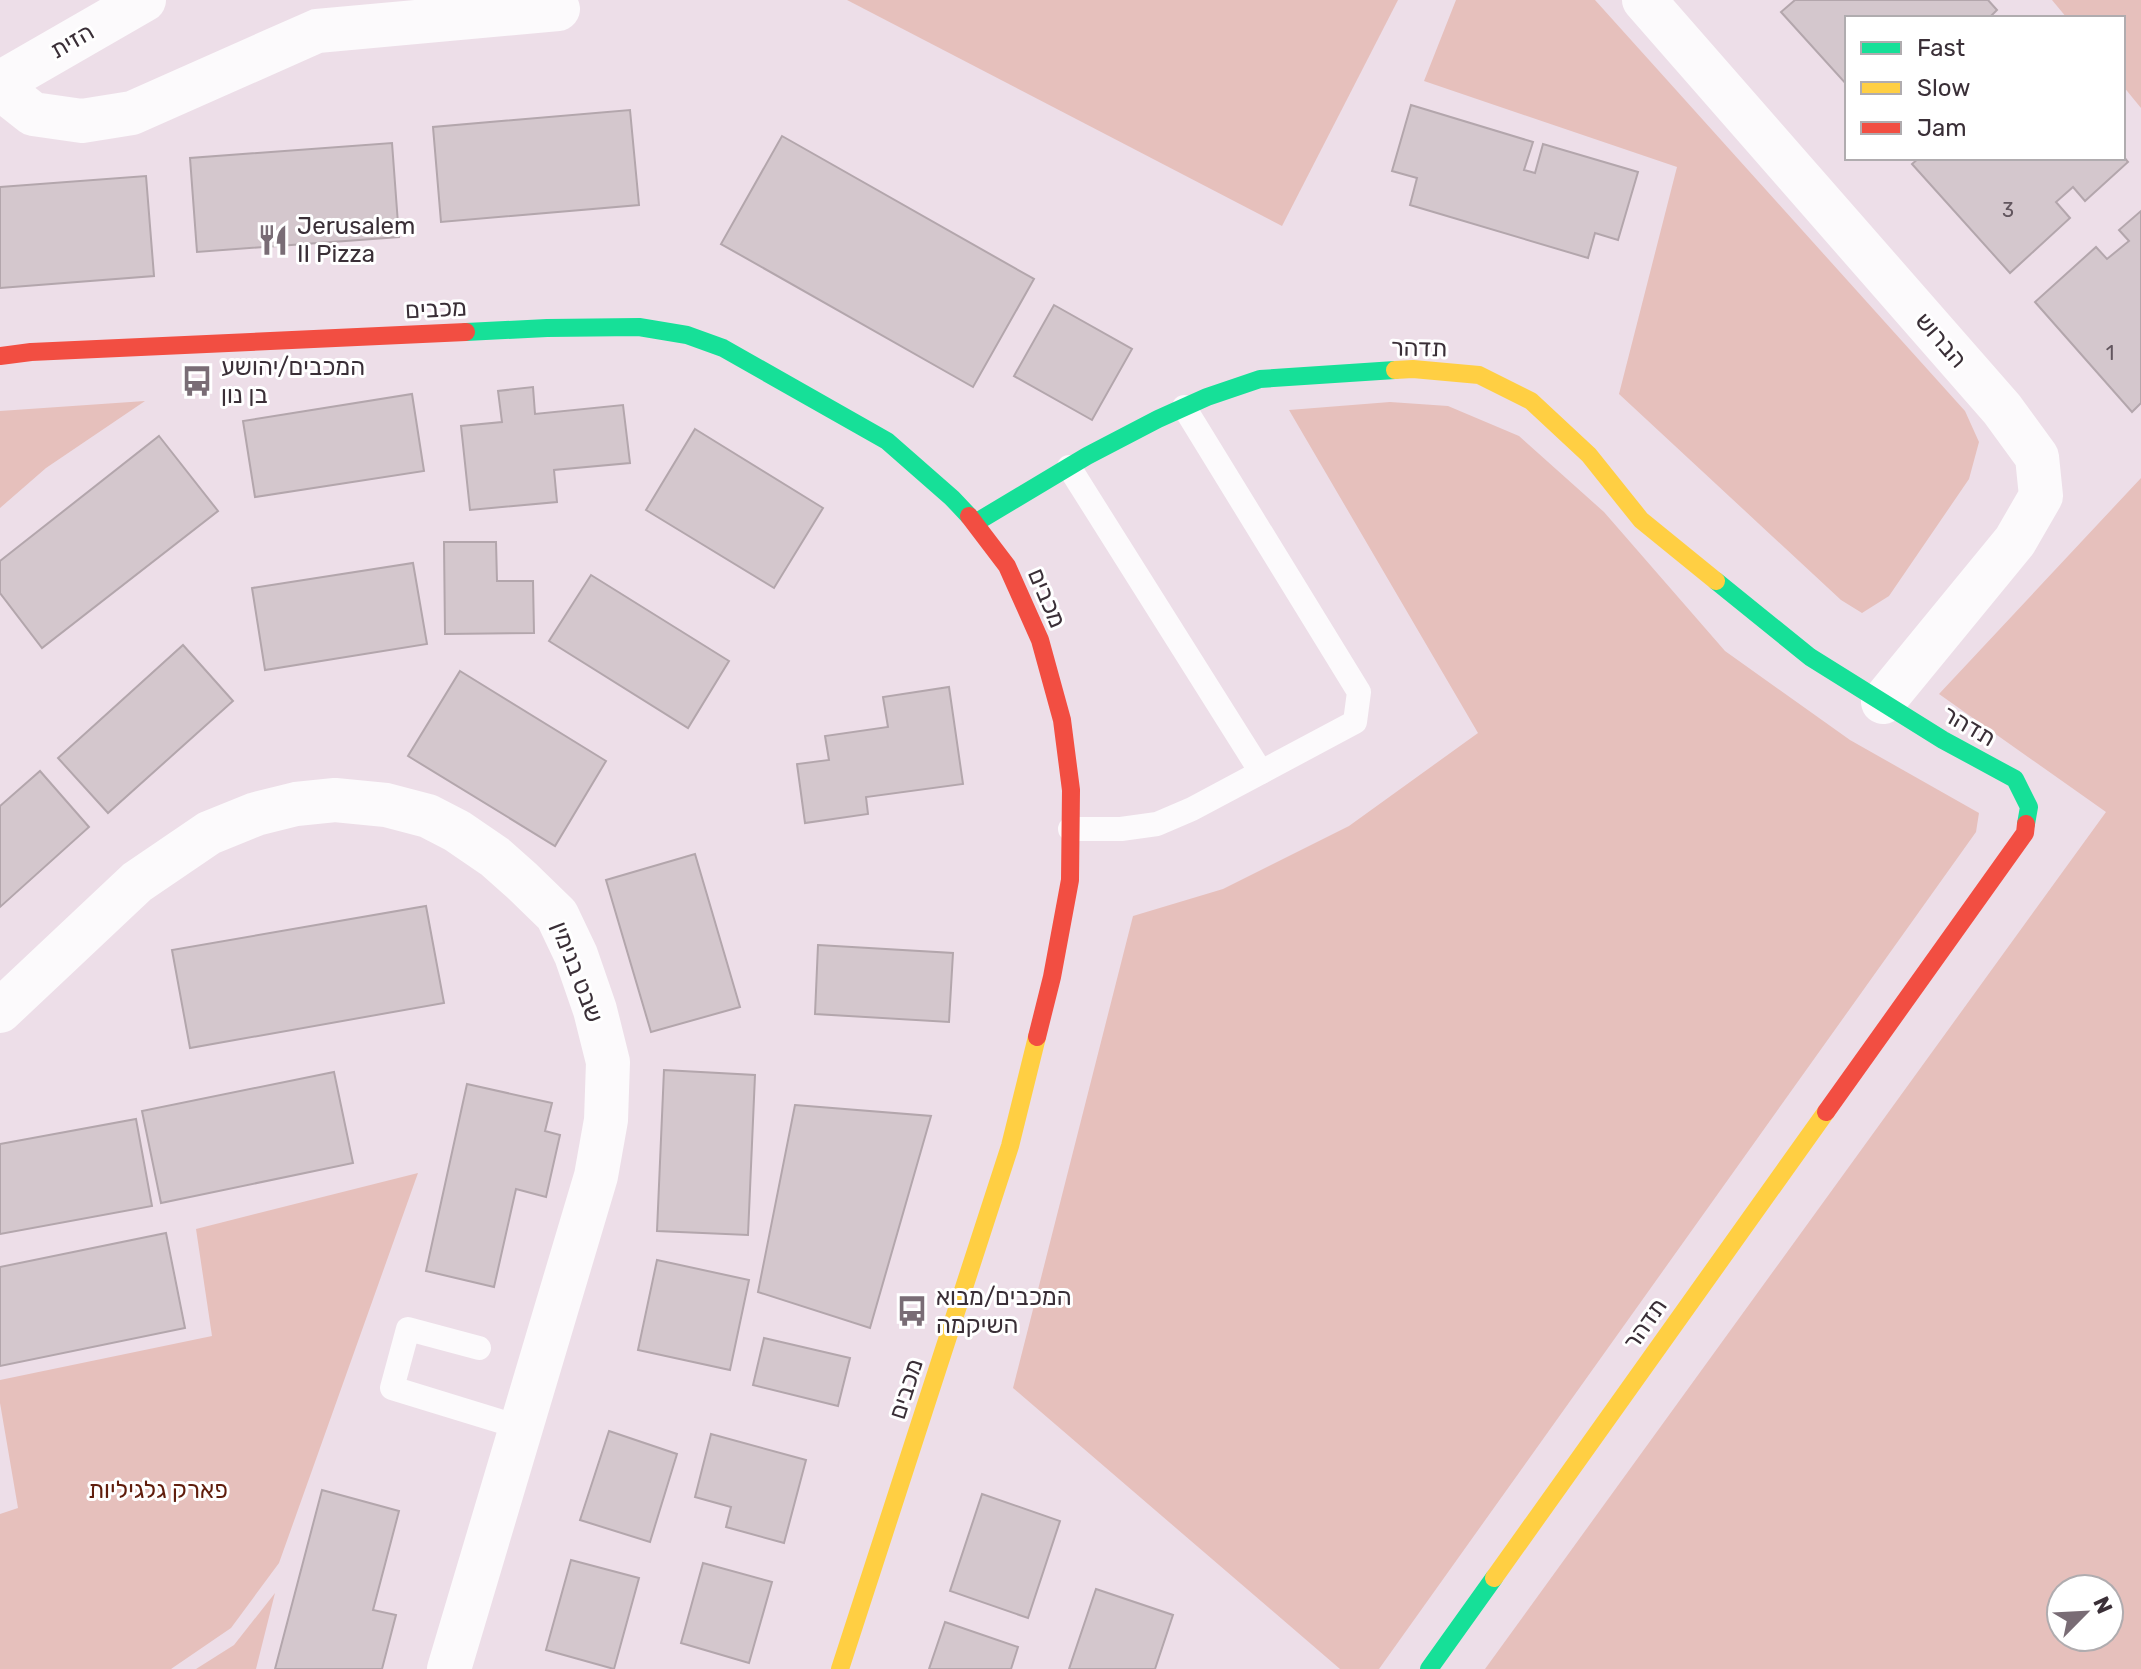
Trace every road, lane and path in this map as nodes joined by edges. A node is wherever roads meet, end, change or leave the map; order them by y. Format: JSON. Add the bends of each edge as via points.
{"nodes":[{"id":1,"x":144,"y":0,"type":"edge"},
{"id":2,"x":1644,"y":0,"type":"edge"},
{"id":3,"x":558,"y":9,"type":"dead end"},
{"id":4,"x":0,"y":85,"type":"edge"},
{"id":5,"x":0,"y":349,"type":"edge"},
{"id":6,"x":31,"y":352,"type":"junction"},
{"id":7,"x":0,"y":356,"type":"edge"},
{"id":8,"x":1184,"y":407,"type":"junction"},
{"id":9,"x":1069,"y":467,"type":"junction"},
{"id":10,"x":975,"y":523,"type":"junction"},
{"id":11,"x":1883,"y":702,"type":"junction"},
{"id":12,"x":1261,"y":772,"type":"junction"},
{"id":13,"x":1070,"y":829,"type":"junction"},
{"id":14,"x":0,"y":1011,"type":"edge"},
{"id":15,"x":479,"y":1348,"type":"dead end"},
{"id":16,"x":522,"y":1428,"type":"junction"},
{"id":17,"x":449,"y":1669,"type":"edge"},
{"id":18,"x":840,"y":1669,"type":"edge"},
{"id":19,"x":1429,"y":1669,"type":"edge"}],
"edges":[{"from":1,"to":4,"type":"street","name":"הזית"},
{"from":2,"to":11,"type":"street","name":"הברוש","via":[[2002,409],[2037,457],[2041,496],[2015,541]]},
{"from":3,"to":4,"type":"street","via":[[317,31],[132,113],[82,121],[33,114]]},
{"from":5,"to":6,"type":"street","name":"מכבים"},
{"from":6,"to":7,"type":"street","name":"מכבים"},
{"from":6,"to":10,"type":"street","name":"מכבים","via":[[547,328],[639,327],[687,335],[757,366],[887,441]]},
{"from":8,"to":9,"type":"street","name":"תדהר"},
{"from":8,"to":11,"type":"street","name":"תדהר","via":[[1260,379],[1413,369],[1479,375],[1531,401],[1589,455],[1641,520],[1810,657]]},
{"from":8,"to":12,"type":"lane","via":[[1359,692],[1355,722]]},
{"from":9,"to":10,"type":"street","name":"תדהר"},
{"from":9,"to":12,"type":"lane"},
{"from":10,"to":13,"type":"street","name":"מכבים","via":[[1007,566],[1040,640],[1062,720]]},
{"from":11,"to":19,"type":"street","name":"תדהר","via":[[2015,779],[2029,807],[2025,833]]},
{"from":12,"to":13,"type":"lane","via":[[1157,824]]},
{"from":13,"to":18,"type":"street","name":"מכבים","via":[[1070,880],[1052,977],[1010,1146]]},
{"from":14,"to":16,"type":"street","name":"שבט בנימין","via":[[137,882],[209,833],[256,814],[335,800],[386,805],[428,816],[495,857],[557,915],[576,955],[608,1062],[606,1120],[596,1176]]},
{"from":15,"to":16,"type":"lane","via":[[408,1329],[392,1388]]},
{"from":16,"to":17,"type":"street","name":"שבט בנימין"}]}
